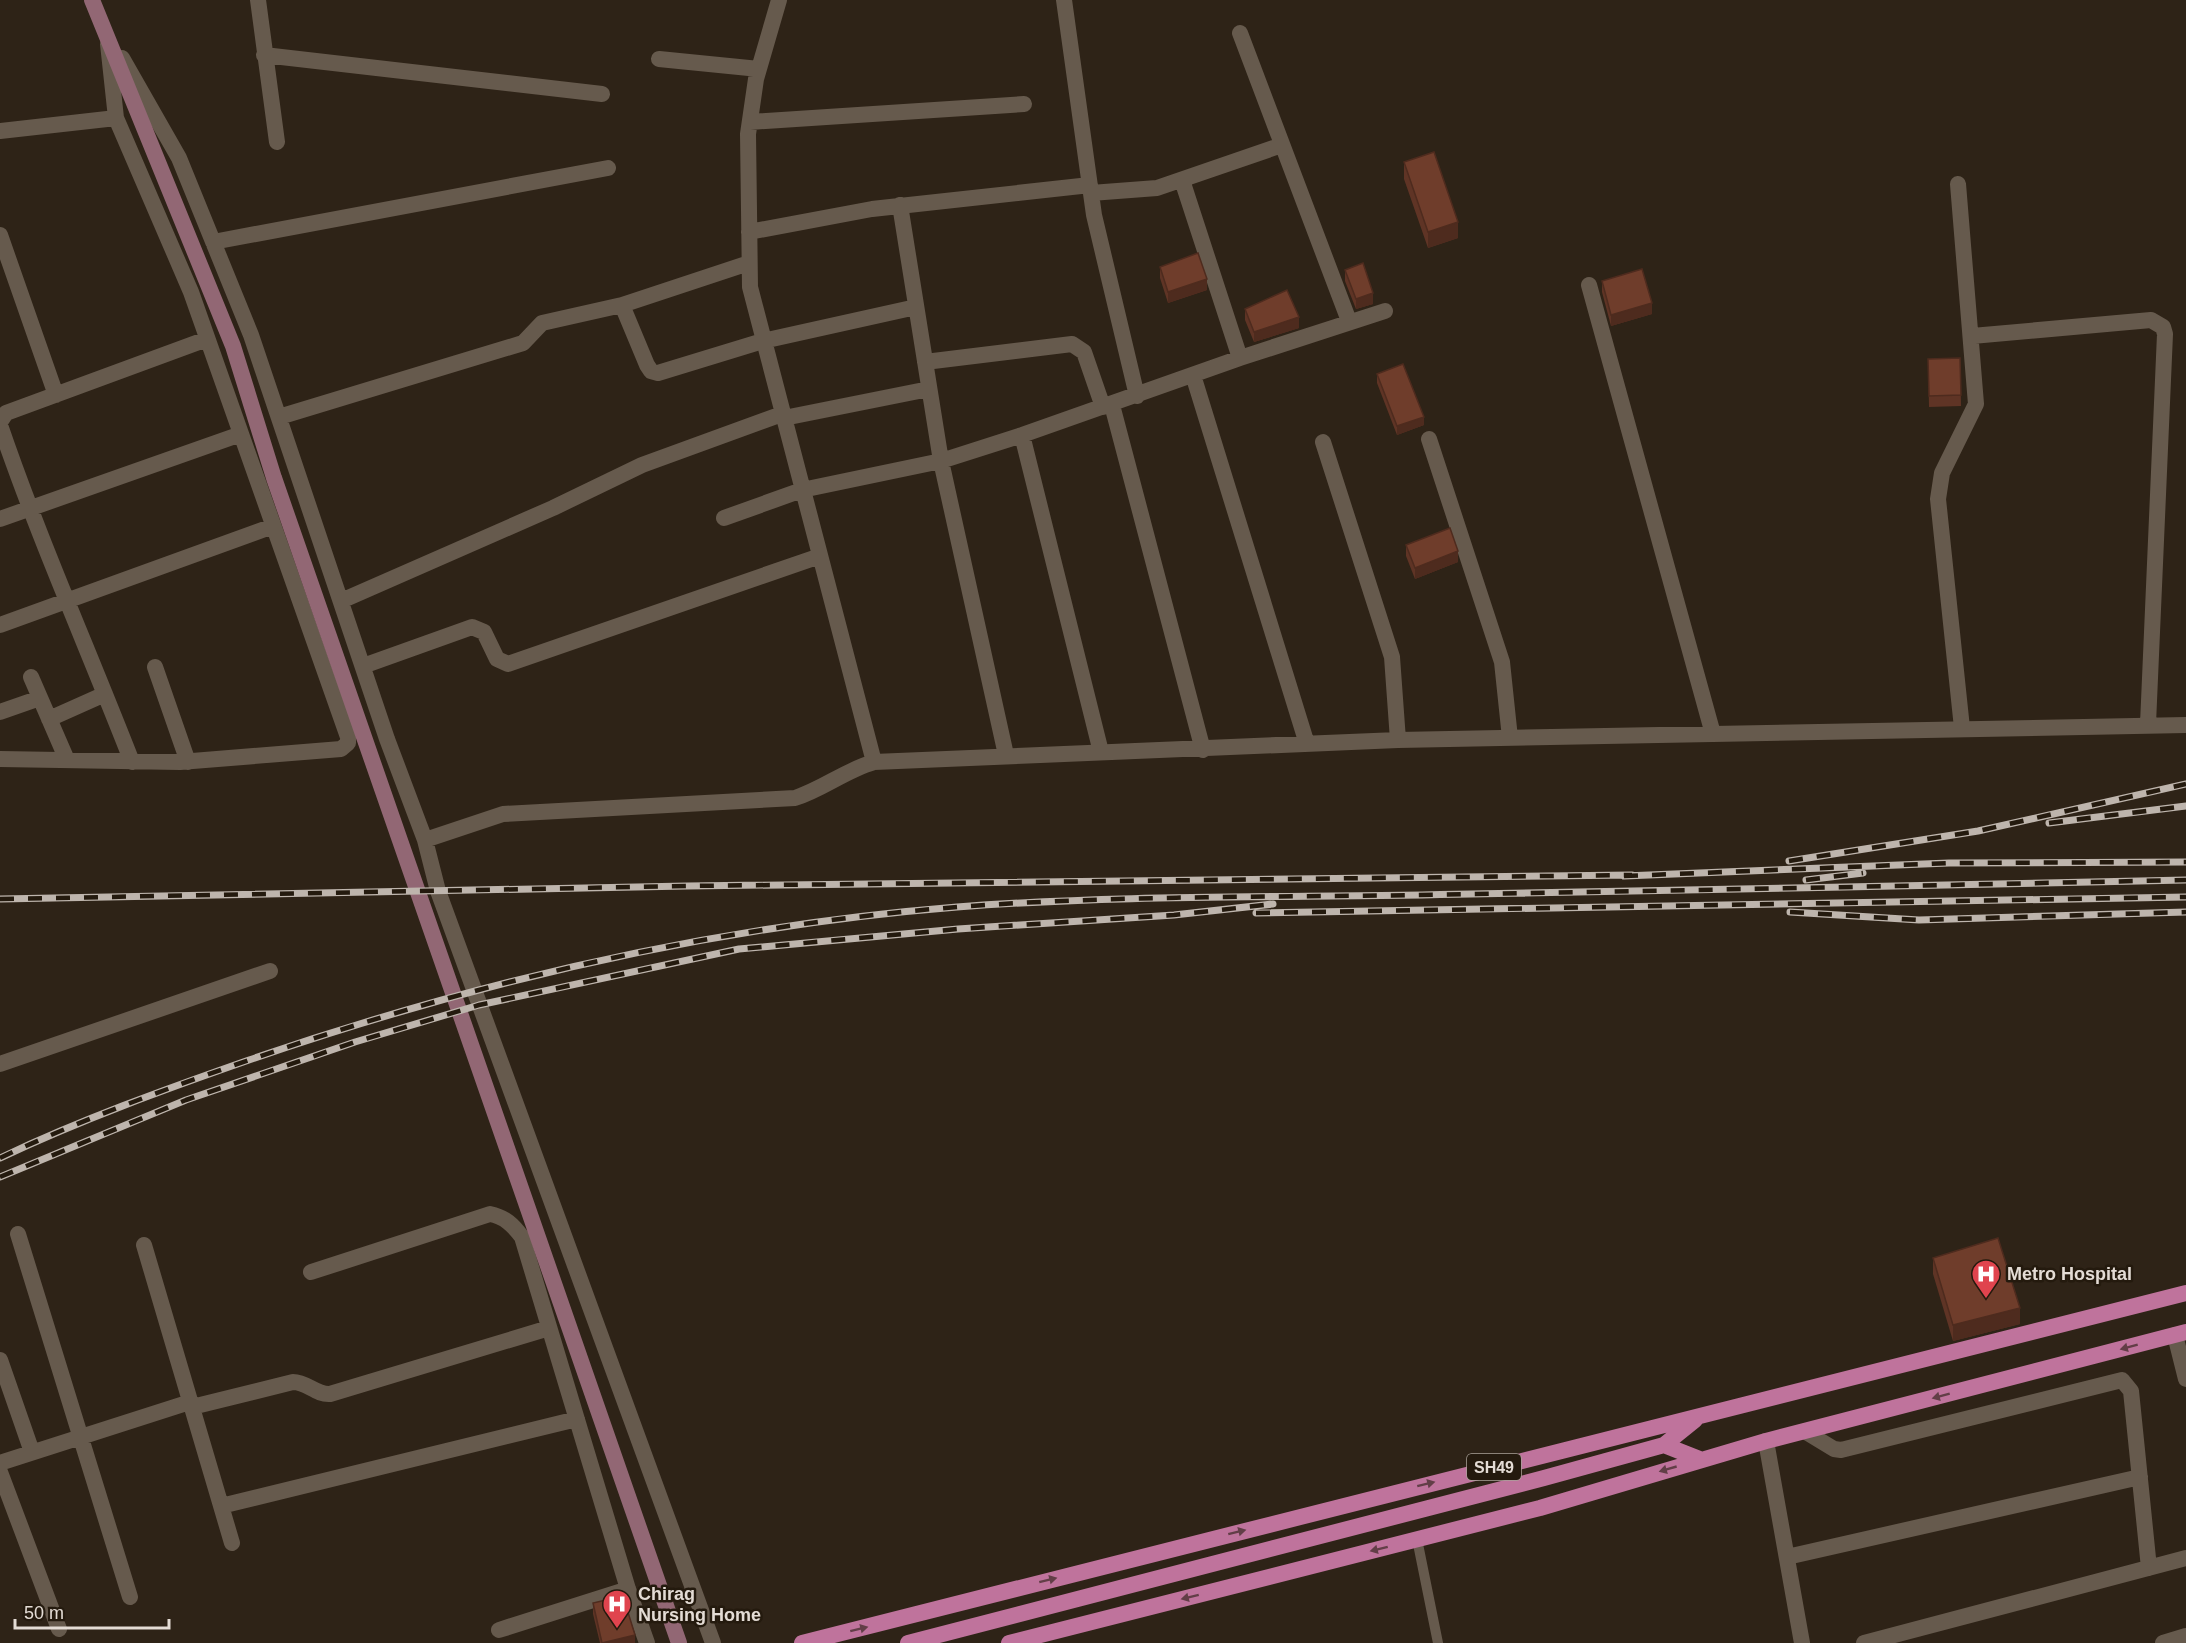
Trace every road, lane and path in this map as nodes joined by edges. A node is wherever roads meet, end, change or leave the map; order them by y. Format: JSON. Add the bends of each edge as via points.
{"nodes":[{"id":1,"x":92,"y":0,"type":"edge"},
{"id":2,"x":258,"y":0,"type":"edge"},
{"id":3,"x":778,"y":0,"type":"edge"},
{"id":4,"x":1064,"y":0,"type":"edge"},
{"id":5,"x":106,"y":31,"type":"junction"},
{"id":6,"x":1240,"y":33,"type":"dead end"},
{"id":7,"x":264,"y":55,"type":"junction"},
{"id":8,"x":659,"y":59,"type":"dead end"},
{"id":9,"x":759,"y":69,"type":"junction"},
{"id":10,"x":602,"y":94,"type":"dead end"},
{"id":11,"x":1024,"y":104,"type":"dead end"},
{"id":12,"x":116,"y":118,"type":"junction"},
{"id":13,"x":750,"y":122,"type":"junction"},
{"id":14,"x":0,"y":130,"type":"edge"},
{"id":15,"x":277,"y":142,"type":"dead end"},
{"id":16,"x":1282,"y":145,"type":"junction"},
{"id":17,"x":608,"y":168,"type":"dead end"},
{"id":18,"x":1182,"y":180,"type":"junction"},
{"id":19,"x":1958,"y":184,"type":"dead end"},
{"id":20,"x":1090,"y":189,"type":"junction"},
{"id":21,"x":900,"y":205,"type":"junction"},
{"id":22,"x":749,"y":232,"type":"junction"},
{"id":23,"x":0,"y":235,"type":"edge"},
{"id":24,"x":213,"y":242,"type":"junction"},
{"id":25,"x":749,"y":263,"type":"junction"},
{"id":26,"x":1589,"y":285,"type":"dead end"},
{"id":27,"x":622,"y":305,"type":"junction"},
{"id":28,"x":916,"y":307,"type":"junction"},
{"id":29,"x":1385,"y":310,"type":"dead end"},
{"id":30,"x":1349,"y":321,"type":"junction"},
{"id":31,"x":1972,"y":336,"type":"junction"},
{"id":32,"x":207,"y":339,"type":"junction"},
{"id":33,"x":763,"y":341,"type":"junction"},
{"id":34,"x":1240,"y":358,"type":"junction"},
{"id":35,"x":925,"y":362,"type":"junction"},
{"id":36,"x":1193,"y":375,"type":"junction"},
{"id":37,"x":929,"y":389,"type":"junction"},
{"id":38,"x":56,"y":394,"type":"junction"},
{"id":39,"x":1137,"y":396,"type":"junction"},
{"id":40,"x":1108,"y":406,"type":"junction"},
{"id":41,"x":783,"y":416,"type":"junction"},
{"id":42,"x":279,"y":417,"type":"junction"},
{"id":43,"x":0,"y":423,"type":"edge"},
{"id":44,"x":241,"y":435,"type":"junction"},
{"id":45,"x":1022,"y":435,"type":"junction"},
{"id":46,"x":1429,"y":439,"type":"dead end"},
{"id":47,"x":1323,"y":442,"type":"dead end"},
{"id":48,"x":941,"y":461,"type":"junction"},
{"id":49,"x":802,"y":490,"type":"junction"},
{"id":50,"x":29,"y":508,"type":"junction"},
{"id":51,"x":724,"y":518,"type":"dead end"},
{"id":52,"x":0,"y":519,"type":"edge"},
{"id":53,"x":273,"y":526,"type":"junction"},
{"id":54,"x":820,"y":556,"type":"junction"},
{"id":55,"x":69,"y":600,"type":"junction"},
{"id":56,"x":341,"y":601,"type":"junction"},
{"id":57,"x":0,"y":625,"type":"edge"},
{"id":58,"x":363,"y":666,"type":"junction"},
{"id":59,"x":155,"y":667,"type":"dead end"},
{"id":60,"x":31,"y":676,"type":"dead end"},
{"id":61,"x":105,"y":694,"type":"junction"},
{"id":62,"x":40,"y":698,"type":"junction"},
{"id":63,"x":0,"y":712,"type":"edge"},
{"id":64,"x":49,"y":719,"type":"junction"},
{"id":65,"x":2148,"y":724,"type":"junction"},
{"id":66,"x":2186,"y":725,"type":"edge"},
{"id":67,"x":1962,"y":728,"type":"junction"},
{"id":68,"x":1713,"y":734,"type":"junction"},
{"id":69,"x":1510,"y":738,"type":"junction"},
{"id":70,"x":1398,"y":740,"type":"junction"},
{"id":71,"x":1307,"y":744,"type":"junction"},
{"id":72,"x":1203,"y":750,"type":"junction"},
{"id":73,"x":1101,"y":752,"type":"junction"},
{"id":74,"x":1006,"y":755,"type":"junction"},
{"id":75,"x":0,"y":759,"type":"edge"},
{"id":76,"x":67,"y":760,"type":"junction"},
{"id":77,"x":132,"y":762,"type":"junction"},
{"id":78,"x":188,"y":762,"type":"junction"},
{"id":79,"x":874,"y":762,"type":"junction"},
{"id":80,"x":425,"y":840,"type":"junction"},
{"id":81,"x":270,"y":971,"type":"dead end"},
{"id":82,"x":0,"y":1064,"type":"edge"},
{"id":83,"x":18,"y":1234,"type":"dead end"},
{"id":84,"x":144,"y":1245,"type":"dead end"},
{"id":85,"x":311,"y":1272,"type":"dead end"},
{"id":86,"x":2186,"y":1293,"type":"edge"},
{"id":87,"x":549,"y":1328,"type":"junction"},
{"id":88,"x":2180,"y":1333,"type":"edge"},
{"id":89,"x":0,"y":1360,"type":"edge"},
{"id":90,"x":2186,"y":1379,"type":"edge"},
{"id":91,"x":191,"y":1404,"type":"junction"},
{"id":92,"x":1698,"y":1418,"type":"junction"},
{"id":93,"x":577,"y":1419,"type":"junction"},
{"id":94,"x":1806,"y":1432,"type":"junction"},
{"id":95,"x":81,"y":1436,"type":"junction"},
{"id":96,"x":1766,"y":1441,"type":"junction"},
{"id":97,"x":1664,"y":1444,"type":"junction"},
{"id":98,"x":32,"y":1452,"type":"junction"},
{"id":99,"x":1702,"y":1460,"type":"junction"},
{"id":100,"x":0,"y":1463,"type":"edge"},
{"id":101,"x":0,"y":1472,"type":"edge"},
{"id":102,"x":2140,"y":1477,"type":"junction"},
{"id":103,"x":221,"y":1506,"type":"junction"},
{"id":104,"x":1417,"y":1539,"type":"junction"},
{"id":105,"x":232,"y":1543,"type":"dead end"},
{"id":106,"x":1787,"y":1557,"type":"junction"},
{"id":107,"x":2186,"y":1558,"type":"edge"},
{"id":108,"x":2149,"y":1568,"type":"junction"},
{"id":109,"x":628,"y":1589,"type":"junction"},
{"id":110,"x":130,"y":1597,"type":"dead end"},
{"id":111,"x":59,"y":1629,"type":"dead end"},
{"id":112,"x":499,"y":1630,"type":"dead end"},
{"id":113,"x":2186,"y":1636,"type":"edge"},
{"id":114,"x":647,"y":1643,"type":"edge"},
{"id":115,"x":679,"y":1643,"type":"edge"},
{"id":116,"x":713,"y":1643,"type":"edge"},
{"id":117,"x":802,"y":1643,"type":"edge"},
{"id":118,"x":908,"y":1643,"type":"edge"},
{"id":119,"x":1009,"y":1643,"type":"edge"},
{"id":120,"x":1438,"y":1643,"type":"edge"},
{"id":121,"x":1802,"y":1643,"type":"edge"},
{"id":122,"x":1864,"y":1643,"type":"edge"},
{"id":123,"x":2163,"y":1643,"type":"edge"}],
"edges":[{"from":1,"to":5,"type":"main road"},
{"from":2,"to":7,"type":"street"},
{"from":3,"to":9,"type":"street"},
{"from":4,"to":20,"type":"street"},
{"from":5,"to":12,"type":"street"},
{"from":5,"to":24,"type":"street","via":[[179,158]]},
{"from":5,"to":115,"type":"main road","via":[[232,346],[278,490]]},
{"from":6,"to":16,"type":"street"},
{"from":7,"to":10,"type":"street"},
{"from":7,"to":15,"type":"street"},
{"from":8,"to":9,"type":"street"},
{"from":9,"to":13,"type":"street"},
{"from":11,"to":13,"type":"street"},
{"from":12,"to":14,"type":"street"},
{"from":12,"to":32,"type":"street","via":[[191,292]]},
{"from":13,"to":22,"type":"street"},
{"from":16,"to":18,"type":"street"},
{"from":16,"to":30,"type":"street"},
{"from":17,"to":24,"type":"street"},
{"from":18,"to":20,"type":"street","via":[[1145,191]]},
{"from":18,"to":34,"type":"street"},
{"from":19,"to":31,"type":"street"},
{"from":20,"to":21,"type":"street"},
{"from":20,"to":39,"type":"street"},
{"from":21,"to":22,"type":"street"},
{"from":21,"to":28,"type":"street"},
{"from":22,"to":25,"type":"street"},
{"from":23,"to":38,"type":"street"},
{"from":24,"to":42,"type":"street"},
{"from":25,"to":27,"type":"street"},
{"from":25,"to":33,"type":"street","via":[[750,287]]},
{"from":26,"to":68,"type":"street"},
{"from":27,"to":33,"type":"street","via":[[647,365],[658,373]]},
{"from":27,"to":42,"type":"street","via":[[542,323],[523,343]]},
{"from":28,"to":33,"type":"street"},
{"from":28,"to":35,"type":"street"},
{"from":29,"to":30,"type":"street"},
{"from":30,"to":34,"type":"street"},
{"from":31,"to":65,"type":"street","via":[[2151,320],[2163,327]]},
{"from":31,"to":67,"type":"street","via":[[1976,404],[1942,473],[1938,499]]},
{"from":32,"to":38,"type":"street"},
{"from":32,"to":44,"type":"street"},
{"from":33,"to":41,"type":"street"},
{"from":34,"to":36,"type":"street"},
{"from":35,"to":37,"type":"street"},
{"from":35,"to":40,"type":"street","via":[[1072,344],[1084,352]]},
{"from":36,"to":39,"type":"street"},
{"from":36,"to":71,"type":"street"},
{"from":37,"to":41,"type":"street"},
{"from":37,"to":48,"type":"street"},
{"from":38,"to":43,"type":"street","via":[[6,413]]},
{"from":39,"to":40,"type":"street"},
{"from":40,"to":45,"type":"street"},
{"from":40,"to":72,"type":"street"},
{"from":41,"to":49,"type":"street"},
{"from":41,"to":56,"type":"street","via":[[642,465]]},
{"from":42,"to":56,"type":"street"},
{"from":43,"to":50,"type":"street"},
{"from":44,"to":50,"type":"street"},
{"from":44,"to":53,"type":"street"},
{"from":45,"to":48,"type":"street"},
{"from":45,"to":73,"type":"street"},
{"from":46,"to":69,"type":"street","via":[[1502,662]]},
{"from":47,"to":70,"type":"street","via":[[1392,657]]},
{"from":48,"to":49,"type":"street"},
{"from":48,"to":74,"type":"street"},
{"from":49,"to":51,"type":"street"},
{"from":49,"to":54,"type":"street"},
{"from":50,"to":52,"type":"street"},
{"from":50,"to":55,"type":"street"},
{"from":53,"to":55,"type":"street"},
{"from":53,"to":78,"type":"street","via":[[348,743],[341,749]]},
{"from":54,"to":58,"type":"street","via":[[508,664],[497,659],[484,632],[472,627]]},
{"from":54,"to":79,"type":"street"},
{"from":55,"to":57,"type":"street"},
{"from":55,"to":61,"type":"street"},
{"from":56,"to":58,"type":"street"},
{"from":58,"to":80,"type":"street"},
{"from":59,"to":78,"type":"street"},
{"from":60,"to":62,"type":"street"},
{"from":61,"to":64,"type":"street"},
{"from":61,"to":77,"type":"street"},
{"from":62,"to":63,"type":"street"},
{"from":62,"to":64,"type":"street"},
{"from":64,"to":76,"type":"street"},
{"from":65,"to":66,"type":"street"},
{"from":65,"to":67,"type":"street"},
{"from":67,"to":68,"type":"street"},
{"from":68,"to":69,"type":"street"},
{"from":69,"to":70,"type":"street"},
{"from":70,"to":71,"type":"street"},
{"from":71,"to":72,"type":"street"},
{"from":72,"to":73,"type":"street"},
{"from":73,"to":74,"type":"street"},
{"from":74,"to":79,"type":"street"},
{"from":75,"to":76,"type":"street"},
{"from":76,"to":77,"type":"street"},
{"from":77,"to":78,"type":"street"},
{"from":79,"to":80,"type":"street","via":[[857,766],[812,793],[795,798],[503,814]]},
{"from":80,"to":116,"type":"street","via":[[442,902]]},
{"from":81,"to":82,"type":"street"},
{"from":83,"to":95,"type":"street"},
{"from":84,"to":91,"type":"street"},
{"from":85,"to":87,"type":"street","via":[[490,1214],[501,1216],[522,1237]]},
{"from":86,"to":92,"type":"main road","number":"SH49"},
{"from":87,"to":91,"type":"street","via":[[330,1394],[293,1382]]},
{"from":87,"to":93,"type":"street"},
{"from":88,"to":90,"type":"street"},
{"from":88,"to":94,"type":"main road","one_way":true},
{"from":89,"to":98,"type":"street"},
{"from":91,"to":95,"type":"street"},
{"from":91,"to":103,"type":"street"},
{"from":92,"to":97,"type":"main road"},
{"from":117,"to":92,"type":"main road","number":"SH49","one_way":true},
{"from":93,"to":103,"type":"street"},
{"from":93,"to":109,"type":"street"},
{"from":94,"to":96,"type":"main road"},
{"from":94,"to":102,"type":"street","via":[[1841,1450],[2122,1380],[2132,1391]]},
{"from":95,"to":98,"type":"street"},
{"from":95,"to":110,"type":"street"},
{"from":96,"to":99,"type":"main road"},
{"from":96,"to":106,"type":"street"},
{"from":97,"to":99,"type":"main road"},
{"from":97,"to":118,"type":"main road","number":"SH49"},
{"from":98,"to":100,"type":"street"},
{"from":99,"to":104,"type":"main road","one_way":true},
{"from":101,"to":111,"type":"street"},
{"from":102,"to":106,"type":"street"},
{"from":102,"to":108,"type":"street"},
{"from":103,"to":105,"type":"street"},
{"from":104,"to":119,"type":"main road","one_way":true},
{"from":104,"to":120,"type":"lane"},
{"from":106,"to":121,"type":"street"},
{"from":107,"to":108,"type":"street"},
{"from":108,"to":122,"type":"street"},
{"from":109,"to":112,"type":"street"},
{"from":109,"to":114,"type":"street"},
{"from":113,"to":123,"type":"street"}]}
